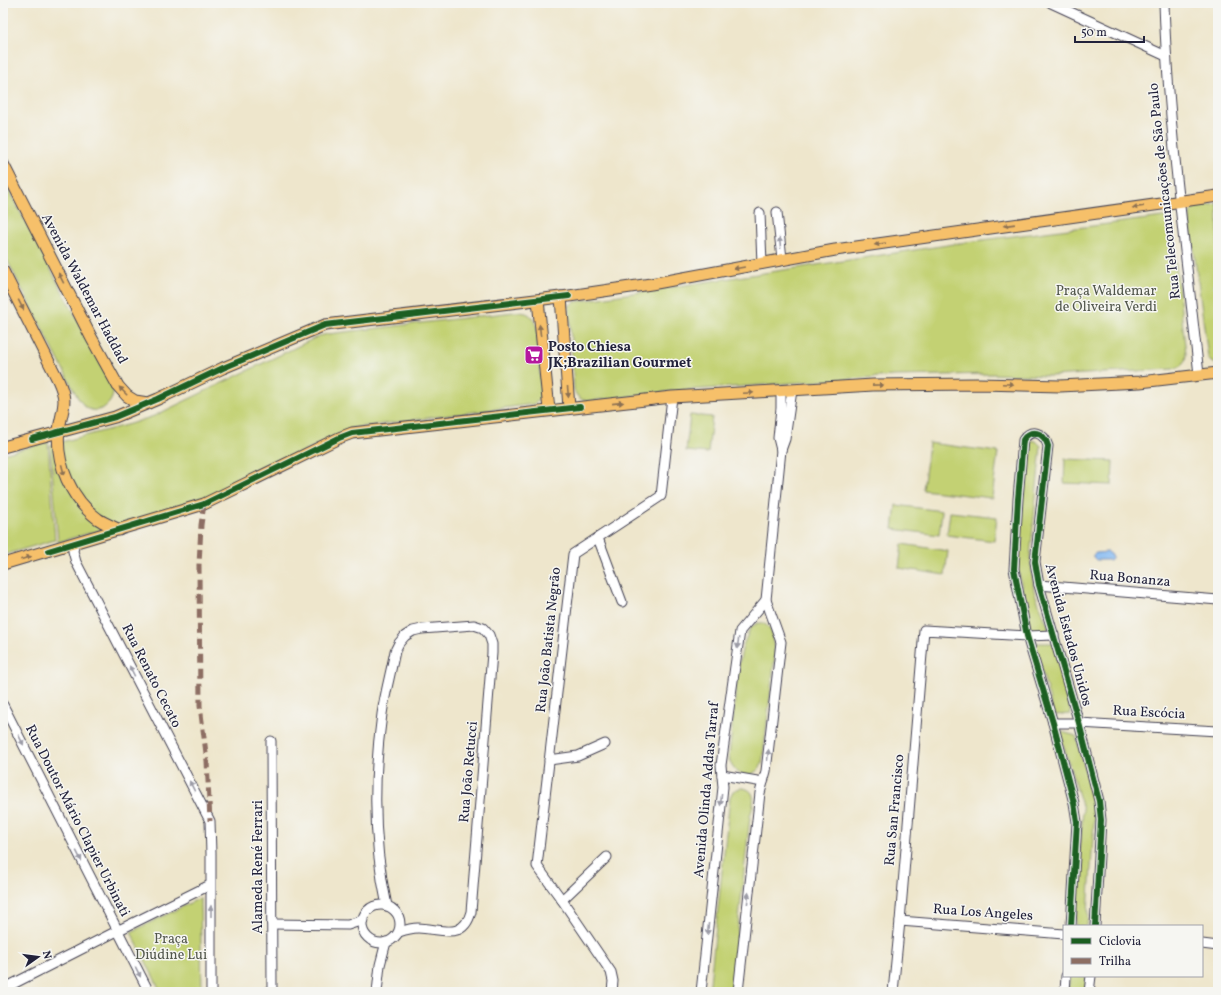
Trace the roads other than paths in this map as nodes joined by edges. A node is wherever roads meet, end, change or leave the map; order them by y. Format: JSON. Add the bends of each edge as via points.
{"nodes":[{"id":1,"x":1051,"y":3,"type":"edge"},
{"id":2,"x":1164,"y":3,"type":"edge"},
{"id":3,"x":1166,"y":56,"type":"junction"},
{"id":4,"x":3,"y":166,"type":"edge"},
{"id":5,"x":1218,"y":196,"type":"edge"},
{"id":6,"x":1180,"y":201,"type":"junction"},
{"id":7,"x":777,"y":212,"type":"dead end"},
{"id":8,"x":760,"y":213,"type":"dead end"},
{"id":9,"x":778,"y":226,"type":"junction"},
{"id":10,"x":761,"y":227,"type":"junction"},
{"id":11,"x":782,"y":259,"type":"junction"},
{"id":12,"x":762,"y":264,"type":"junction"},
{"id":13,"x":3,"y":271,"type":"edge"},
{"id":14,"x":561,"y":297,"type":"junction"},
{"id":15,"x":538,"y":300,"type":"junction"},
{"id":16,"x":1218,"y":373,"type":"edge"},
{"id":17,"x":1199,"y":375,"type":"junction"},
{"id":18,"x":787,"y":391,"type":"junction"},
{"id":19,"x":672,"y":397,"type":"junction"},
{"id":20,"x":158,"y":399,"type":"junction"},
{"id":21,"x":569,"y":408,"type":"junction"},
{"id":22,"x":549,"y":410,"type":"junction"},
{"id":23,"x":59,"y":431,"type":"junction"},
{"id":24,"x":3,"y":447,"type":"edge"},
{"id":25,"x":119,"y":530,"type":"junction"},
{"id":26,"x":598,"y":538,"type":"junction"},
{"id":27,"x":75,"y":543,"type":"junction"},
{"id":28,"x":3,"y":564,"type":"edge"},
{"id":29,"x":1039,"y":586,"type":"junction"},
{"id":30,"x":766,"y":600,"type":"junction"},
{"id":31,"x":1218,"y":600,"type":"edge"},
{"id":32,"x":622,"y":602,"type":"dead end"},
{"id":33,"x":1054,"y":635,"type":"junction"},
{"id":34,"x":1027,"y":636,"type":"junction"},
{"id":35,"x":3,"y":705,"type":"edge"},
{"id":36,"x":1053,"y":723,"type":"junction"},
{"id":37,"x":1079,"y":723,"type":"junction"},
{"id":38,"x":1218,"y":731,"type":"edge"},
{"id":39,"x":271,"y":741,"type":"dead end"},
{"id":40,"x":605,"y":744,"type":"dead end"},
{"id":41,"x":549,"y":760,"type":"junction"},
{"id":42,"x":722,"y":775,"type":"junction"},
{"id":43,"x":763,"y":782,"type":"junction"},
{"id":44,"x":607,"y":857,"type":"dead end"},
{"id":45,"x":210,"y":885,"type":"junction"},
{"id":46,"x":562,"y":900,"type":"junction"},
{"id":47,"x":383,"y":906,"type":"junction"},
{"id":48,"x":400,"y":919,"type":"junction"},
{"id":49,"x":363,"y":920,"type":"junction"},
{"id":50,"x":900,"y":921,"type":"junction"},
{"id":51,"x":272,"y":924,"type":"junction"},
{"id":52,"x":348,"y":925,"type":"junction"},
{"id":53,"x":1071,"y":925,"type":"edge"},
{"id":54,"x":1095,"y":925,"type":"edge"},
{"id":55,"x":417,"y":928,"type":"junction"},
{"id":56,"x":364,"y":930,"type":"junction"},
{"id":57,"x":117,"y":931,"type":"junction"},
{"id":58,"x":398,"y":932,"type":"junction"},
{"id":59,"x":1063,"y":934,"type":"edge"},
{"id":60,"x":381,"y":942,"type":"junction"},
{"id":61,"x":1203,"y":944,"type":"edge"},
{"id":62,"x":1218,"y":946,"type":"edge"},
{"id":63,"x":1066,"y":977,"type":"edge"},
{"id":64,"x":1091,"y":977,"type":"edge"},
{"id":65,"x":3,"y":991,"type":"edge"},
{"id":66,"x":148,"y":992,"type":"edge"},
{"id":67,"x":211,"y":992,"type":"edge"},
{"id":68,"x":272,"y":992,"type":"edge"},
{"id":69,"x":377,"y":992,"type":"edge"},
{"id":70,"x":612,"y":992,"type":"edge"},
{"id":71,"x":701,"y":992,"type":"edge"},
{"id":72,"x":738,"y":992,"type":"edge"},
{"id":73,"x":893,"y":992,"type":"edge"},
{"id":74,"x":1065,"y":992,"type":"edge"},
{"id":75,"x":1089,"y":992,"type":"edge"}],
"edges":[{"from":1,"to":3,"type":"street"},
{"from":2,"to":3,"type":"street","name":"Rua Telecomunicações de São Paulo"},
{"from":3,"to":6,"type":"street","name":"Rua Telecomunicações de São Paulo"},
{"from":20,"to":4,"type":"main road","name":"Avenida Waldemar Haddad","one_way":true,"via":[[147,403],[135,401],[118,386]]},
{"from":5,"to":6,"type":"main road"},
{"from":6,"to":11,"type":"main road","one_way":true},
{"from":6,"to":17,"type":"street","name":"Rua Telecomunicações de São Paulo"},
{"from":7,"to":9,"type":"street"},
{"from":8,"to":10,"type":"street"},
{"from":9,"to":10,"type":"street"},
{"from":11,"to":9,"type":"street","one_way":true},
{"from":10,"to":12,"type":"street"},
{"from":11,"to":12,"type":"main road"},
{"from":12,"to":14,"type":"main road","one_way":true},
{"from":13,"to":23,"type":"main road","one_way":true,"via":[[64,392]]},
{"from":14,"to":15,"type":"main road"},
{"from":14,"to":21,"type":"main road","one_way":true},
{"from":15,"to":20,"type":"main road","via":[[325,325],[223,368]]},
{"from":22,"to":15,"type":"main road","one_way":true},
{"from":16,"to":17,"type":"main road"},
{"from":18,"to":17,"type":"main road","one_way":true,"via":[[873,385],[1060,386],[1140,382]]},
{"from":19,"to":18,"type":"main road","one_way":true},
{"from":18,"to":30,"type":"street","via":[[778,438],[781,450]]},
{"from":21,"to":19,"type":"main road","one_way":true},
{"from":19,"to":26,"type":"street","name":"Rua João Batista Negrão","via":[[661,496]]},
{"from":20,"to":23,"type":"main road","via":[[115,417]]},
{"from":21,"to":22,"type":"main road"},
{"from":22,"to":25,"type":"main road","via":[[352,432],[204,504]]},
{"from":23,"to":24,"type":"main road"},
{"from":23,"to":25,"type":"main road","one_way":true,"via":[[59,449],[67,483],[76,497],[98,519]]},
{"from":25,"to":27,"type":"main road"},
{"from":26,"to":32,"type":"street"},
{"from":26,"to":41,"type":"street","name":"Rua João Batista Negrão","via":[[572,554]]},
{"from":28,"to":27,"type":"main road","one_way":true},
{"from":45,"to":27,"type":"street","name":"Rua Renato Cecato","one_way":true,"via":[[210,821],[76,562],[73,551]]},
{"from":29,"to":31,"type":"street","name":"Rua Bonanza"},
{"from":29,"to":33,"type":"street","name":"Avenida Estados Unidos"},
{"from":29,"to":34,"type":"street","name":"Avenida Estados Unidos","via":[[1035,562],[1048,446],[1043,436],[1033,433],[1023,440],[1014,569]]},
{"from":30,"to":42,"type":"street","name":"Avenida Olinda Addas Tarraf","one_way":true,"via":[[740,631],[721,765]]},
{"from":43,"to":30,"type":"street","one_way":true,"via":[[781,642]]},
{"from":33,"to":34,"type":"street"},
{"from":33,"to":37,"type":"street","name":"Avenida Estados Unidos"},
{"from":34,"to":36,"type":"street","name":"Avenida Estados Unidos"},
{"from":34,"to":50,"type":"street","name":"Rua San Francisco","via":[[924,630]]},
{"from":35,"to":57,"type":"street","name":"Rua Doutor Mário Clapier Urbinati","one_way":true},
{"from":36,"to":37,"type":"street","name":"Rua Escócia"},
{"from":36,"to":53,"type":"street","name":"Avenida Estados Unidos","via":[[1077,822]]},
{"from":37,"to":38,"type":"street","name":"Rua Escócia"},
{"from":37,"to":54,"type":"street","name":"Avenida Estados Unidos","via":[[1099,802],[1101,820]]},
{"from":39,"to":51,"type":"street","name":"Alameda René Ferrari"},
{"from":40,"to":41,"type":"street","via":[[578,756]]},
{"from":41,"to":46,"type":"street","name":"Rua João Batista Negrão","via":[[537,866]]},
{"from":42,"to":43,"type":"street"},
{"from":42,"to":71,"type":"street","name":"Avenida Olinda Addas Tarraf","one_way":true,"via":[[723,786]]},
{"from":72,"to":43,"type":"street","one_way":true},
{"from":44,"to":46,"type":"street"},
{"from":45,"to":57,"type":"street"},
{"from":67,"to":45,"type":"street","one_way":true},
{"from":46,"to":70,"type":"street","name":"Rua João Batista Negrão","via":[[611,972]]},
{"from":47,"to":48,"type":"street","via":[[395,911]]},
{"from":47,"to":49,"type":"street","via":[[368,910]]},
{"from":47,"to":55,"type":"street","name":"Rua João Retucci","via":[[376,778],[382,713],[395,651],[402,639],[413,631],[474,625],[483,628],[489,635],[492,653],[470,918],[462,928],[449,932]]},
{"from":48,"to":55,"type":"street"},
{"from":48,"to":58,"type":"street"},
{"from":49,"to":52,"type":"street"},
{"from":49,"to":56,"type":"street"},
{"from":50,"to":59,"type":"street","name":"Rua Los Angeles"},
{"from":50,"to":73,"type":"street","name":"Rua San Francisco"},
{"from":51,"to":52,"type":"street"},
{"from":51,"to":68,"type":"street","name":"Alameda René Ferrari"},
{"from":52,"to":56,"type":"street"},
{"from":55,"to":58,"type":"street"},
{"from":56,"to":60,"type":"street","via":[[369,938]]},
{"from":57,"to":65,"type":"street"},
{"from":57,"to":66,"type":"street","name":"Rua Doutor Mário Clapier Urbinati","one_way":true},
{"from":58,"to":60,"type":"street","via":[[394,938]]},
{"from":60,"to":69,"type":"street"},
{"from":61,"to":62,"type":"street"},
{"from":63,"to":74,"type":"street"},
{"from":64,"to":75,"type":"street"}]}
